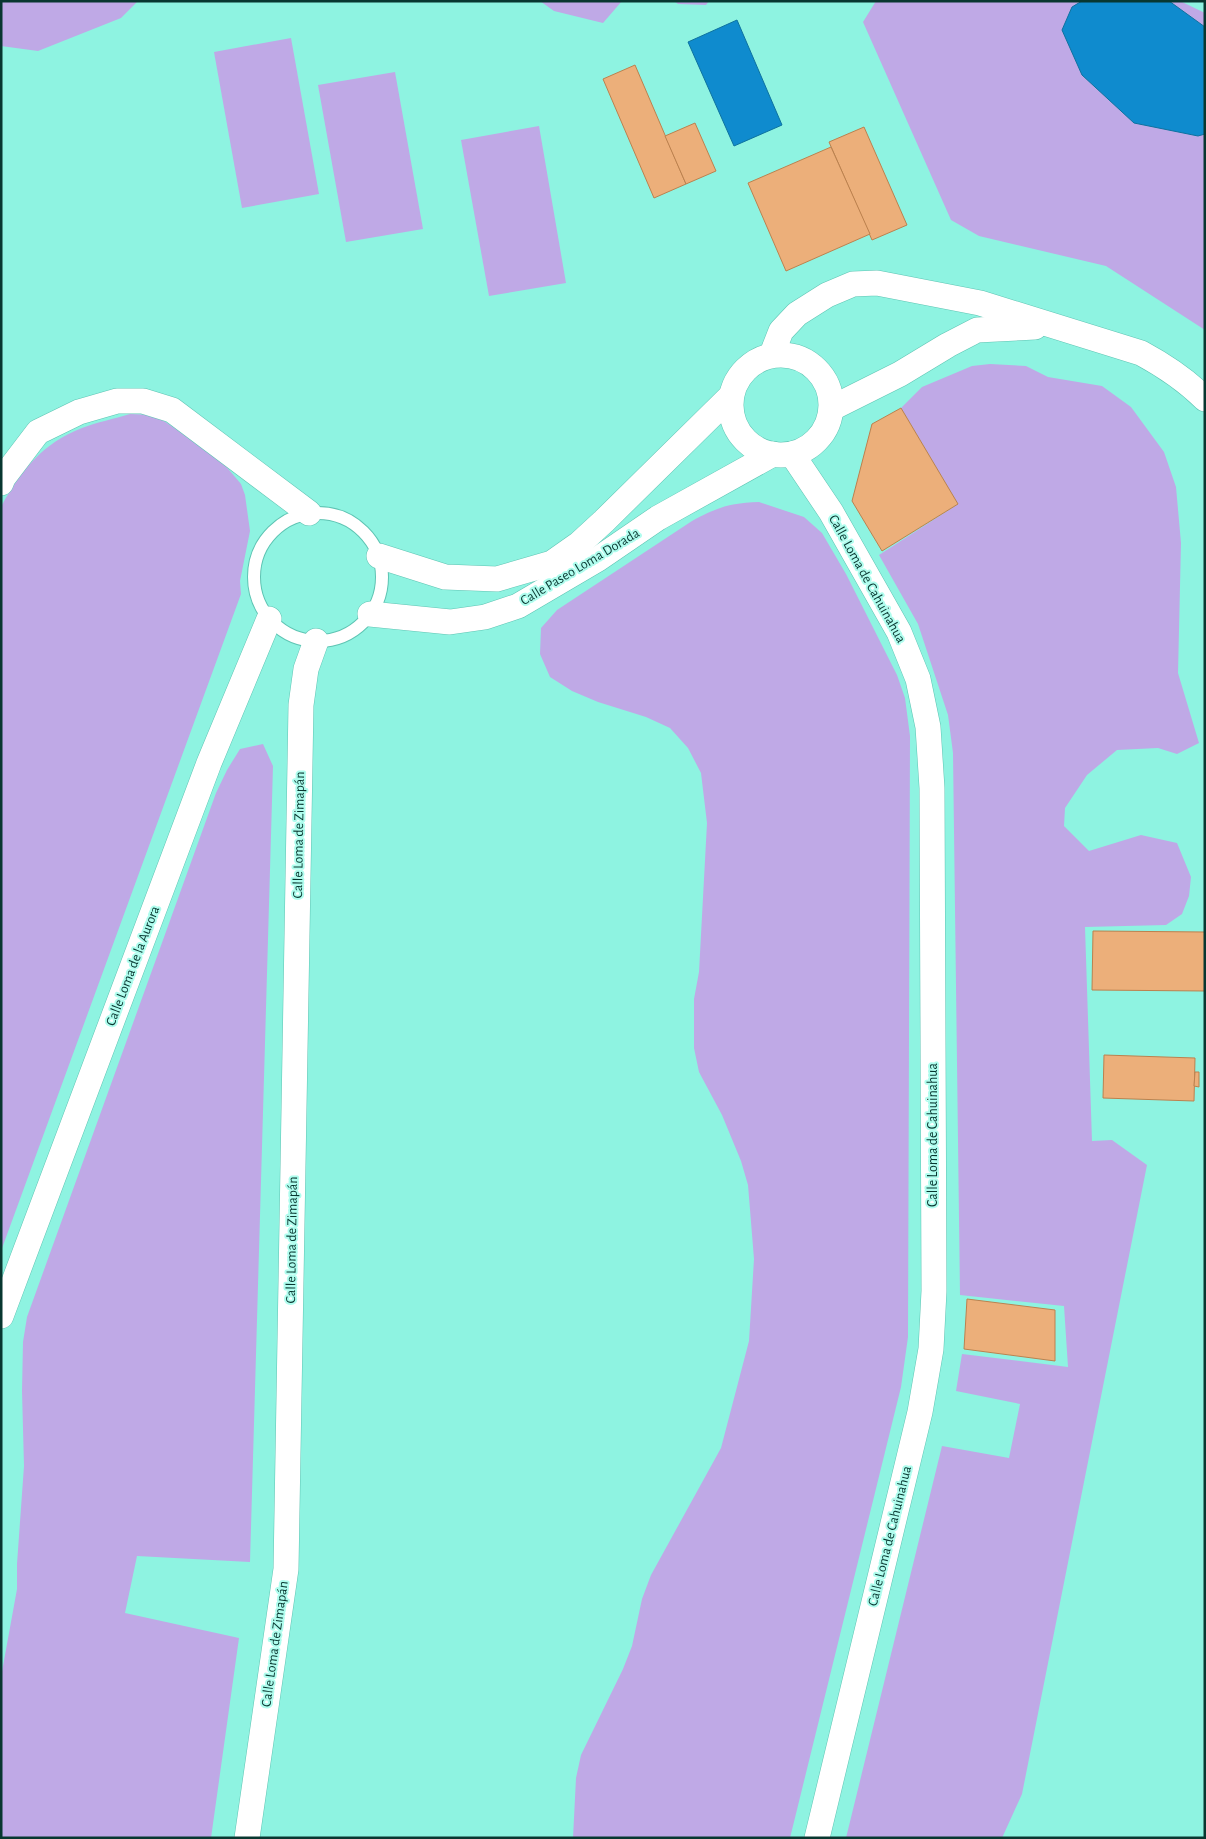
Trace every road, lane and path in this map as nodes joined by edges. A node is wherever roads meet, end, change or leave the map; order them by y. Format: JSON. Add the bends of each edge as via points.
{"nodes":[{"id":1,"x":1055,"y":327,"type":"junction"},
{"id":2,"x":772,"y":354,"type":"junction"},
{"id":3,"x":731,"y":396,"type":"junction"},
{"id":4,"x":1205,"y":399,"type":"edge"},
{"id":5,"x":832,"y":408,"type":"junction"},
{"id":6,"x":782,"y":454,"type":"junction"},
{"id":7,"x":1,"y":483,"type":"edge"},
{"id":8,"x":309,"y":513,"type":"junction"},
{"id":9,"x":379,"y":556,"type":"junction"},
{"id":10,"x":370,"y":614,"type":"junction"},
{"id":11,"x":269,"y":619,"type":"junction"},
{"id":12,"x":316,"y":641,"type":"junction"},
{"id":13,"x":1,"y":1316,"type":"edge"},
{"id":14,"x":247,"y":1838,"type":"edge"},
{"id":15,"x":817,"y":1838,"type":"edge"}],
"edges":[{"from":1,"to":2,"type":"street","via":[[980,304],[877,283],[853,284],[826,295],[797,314],[781,331]]},
{"from":1,"to":4,"type":"street","via":[[1141,353],[1188,383]]},
{"from":1,"to":5,"type":"street","via":[[977,330]]},
{"from":2,"to":3,"type":"street","name":"Calle Paseo Loma Dorada","via":[[757,360],[740,376]]},
{"from":2,"to":5,"type":"street","via":[[800,357],[818,369],[829,387]]},
{"from":3,"to":6,"type":"street","via":[[732,416],[740,434],[754,448]]},
{"from":3,"to":9,"type":"street","name":"Calle Paseo Loma Dorada","via":[[598,527],[552,563],[497,579],[445,577]]},
{"from":5,"to":6,"type":"street","name":"Calle Paseo Loma Dorada","via":[[826,429],[812,445]]},
{"from":6,"to":10,"type":"street","name":"Calle Paseo Loma Dorada","via":[[658,518],[598,560],[518,606],[485,617],[450,622]]},
{"from":6,"to":15,"type":"street","name":"Calle Loma de Cahuinahua","via":[[831,512],[899,632],[918,679],[928,727],[932,788],[934,1291],[931,1349],[920,1412]]},
{"from":7,"to":8,"type":"street","via":[[38,432],[79,412],[117,401],[142,401],[172,410]]},
{"from":8,"to":9,"type":"lane","via":[[331,514],[352,522],[369,537]]},
{"from":8,"to":11,"type":"lane","via":[[287,521],[269,535],[258,555],[254,577],[256,592]]},
{"from":9,"to":10,"type":"lane","via":[[382,576],[379,596]]},
{"from":10,"to":12,"type":"lane","via":[[355,629],[337,638]]},
{"from":11,"to":12,"type":"lane","via":[[290,635]]},
{"from":11,"to":13,"type":"street","name":"Calle Loma de la Aurora","via":[[209,763]]},
{"from":12,"to":14,"type":"street","name":"Calle Loma de Zimapán","via":[[306,670],[301,705],[286,1569]]}]}
